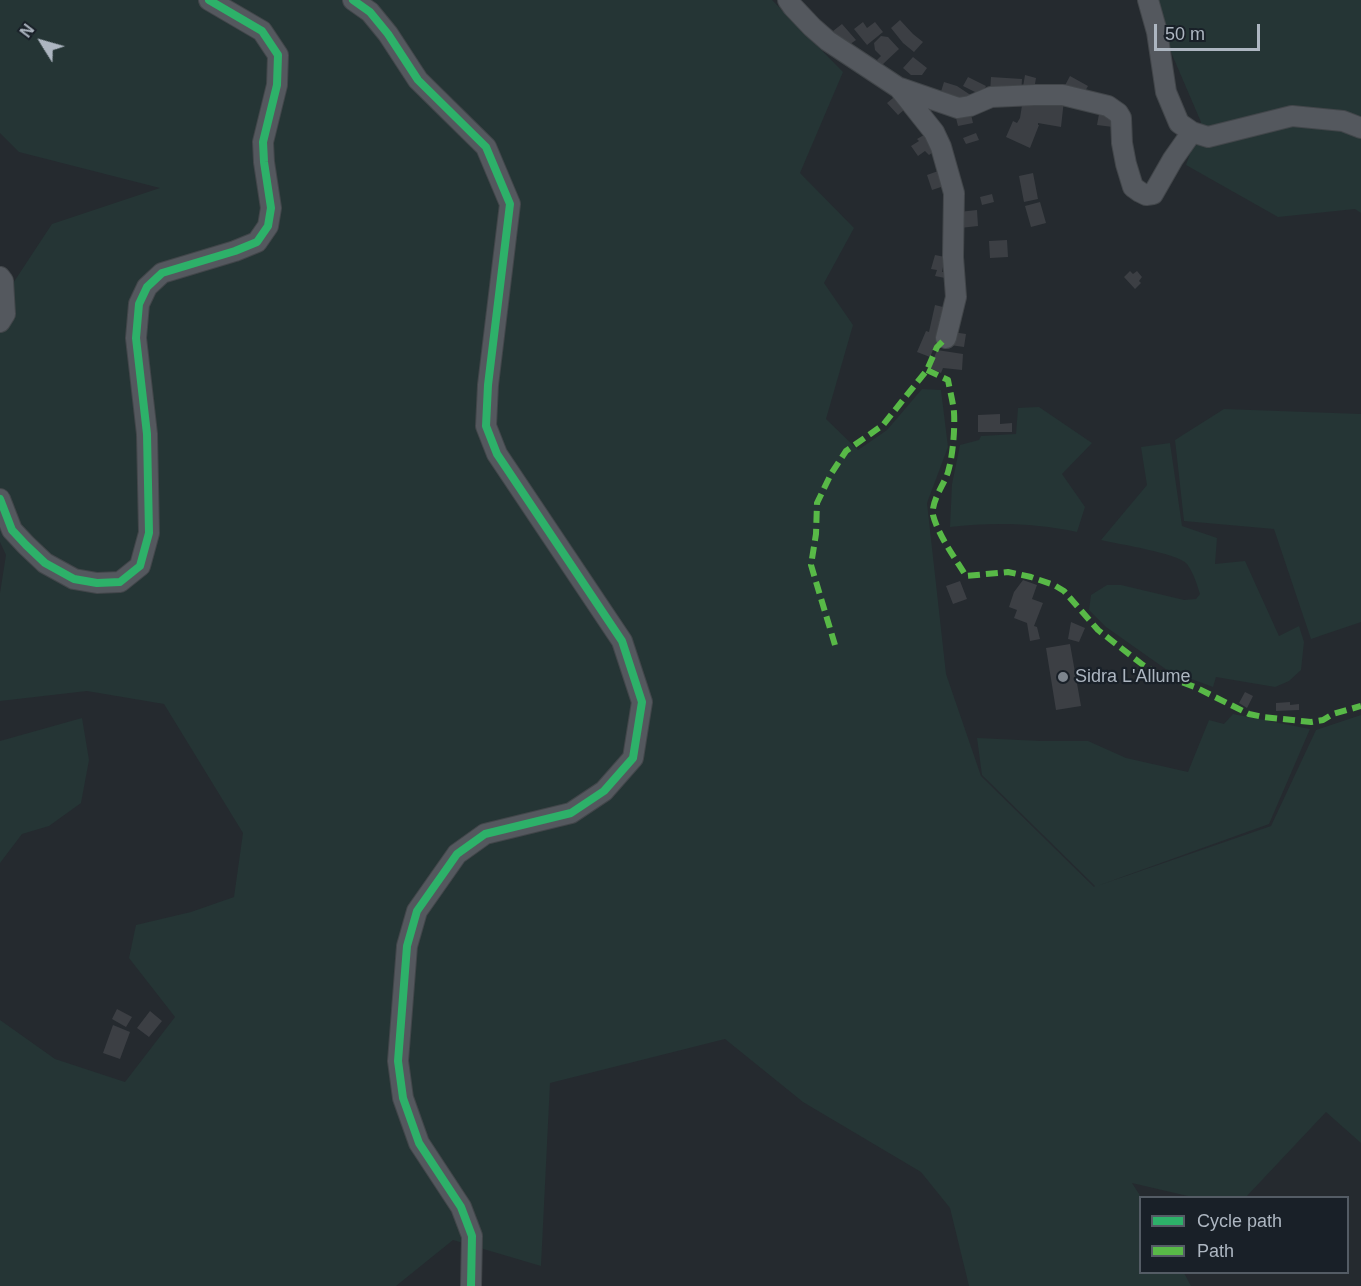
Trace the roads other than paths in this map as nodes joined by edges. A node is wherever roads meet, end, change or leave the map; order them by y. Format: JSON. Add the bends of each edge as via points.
{"nodes":[{"id":1,"x":209,"y":0,"type":"edge"},
{"id":2,"x":353,"y":0,"type":"edge"},
{"id":3,"x":788,"y":0,"type":"edge"},
{"id":4,"x":1148,"y":0,"type":"edge"},
{"id":5,"x":899,"y":88,"type":"junction"},
{"id":6,"x":1361,"y":128,"type":"edge"},
{"id":7,"x":1192,"y":132,"type":"junction"},
{"id":8,"x":0,"y":277,"type":"edge"},
{"id":9,"x":0,"y":322,"type":"edge"},
{"id":10,"x":946,"y":338,"type":"dead end"},
{"id":11,"x":0,"y":499,"type":"edge"},
{"id":12,"x":471,"y":1286,"type":"edge"}],
"edges":[{"from":1,"to":11,"type":"street","via":[[262,31],[278,55],[278,85],[263,142],[271,208],[267,226],[257,242],[162,273],[147,287],[139,304],[136,338],[147,434],[149,533],[140,566],[120,582],[74,579],[45,563],[12,530]]},
{"from":2,"to":12,"type":"street","via":[[370,12],[388,34],[418,80],[486,147],[510,204],[486,426],[497,454],[622,641],[642,702],[633,758],[604,791],[571,813],[485,834],[457,854],[417,911],[407,946],[398,1061],[403,1098],[419,1143],[461,1207],[472,1236]]},
{"from":3,"to":5,"type":"street","via":[[828,41]]},
{"from":4,"to":7,"type":"street","via":[[1166,92],[1179,123]]},
{"from":5,"to":7,"type":"street","via":[[958,108],[991,97],[1035,95],[1063,95],[1108,106],[1121,118],[1122,142],[1133,187],[1146,195],[1154,194]]},
{"from":5,"to":10,"type":"street","via":[[934,132],[954,193],[956,297]]},
{"from":6,"to":7,"type":"street","via":[[1343,121],[1292,116],[1208,137]]},
{"from":8,"to":9,"type":"street","via":[[5,314]]}]}
